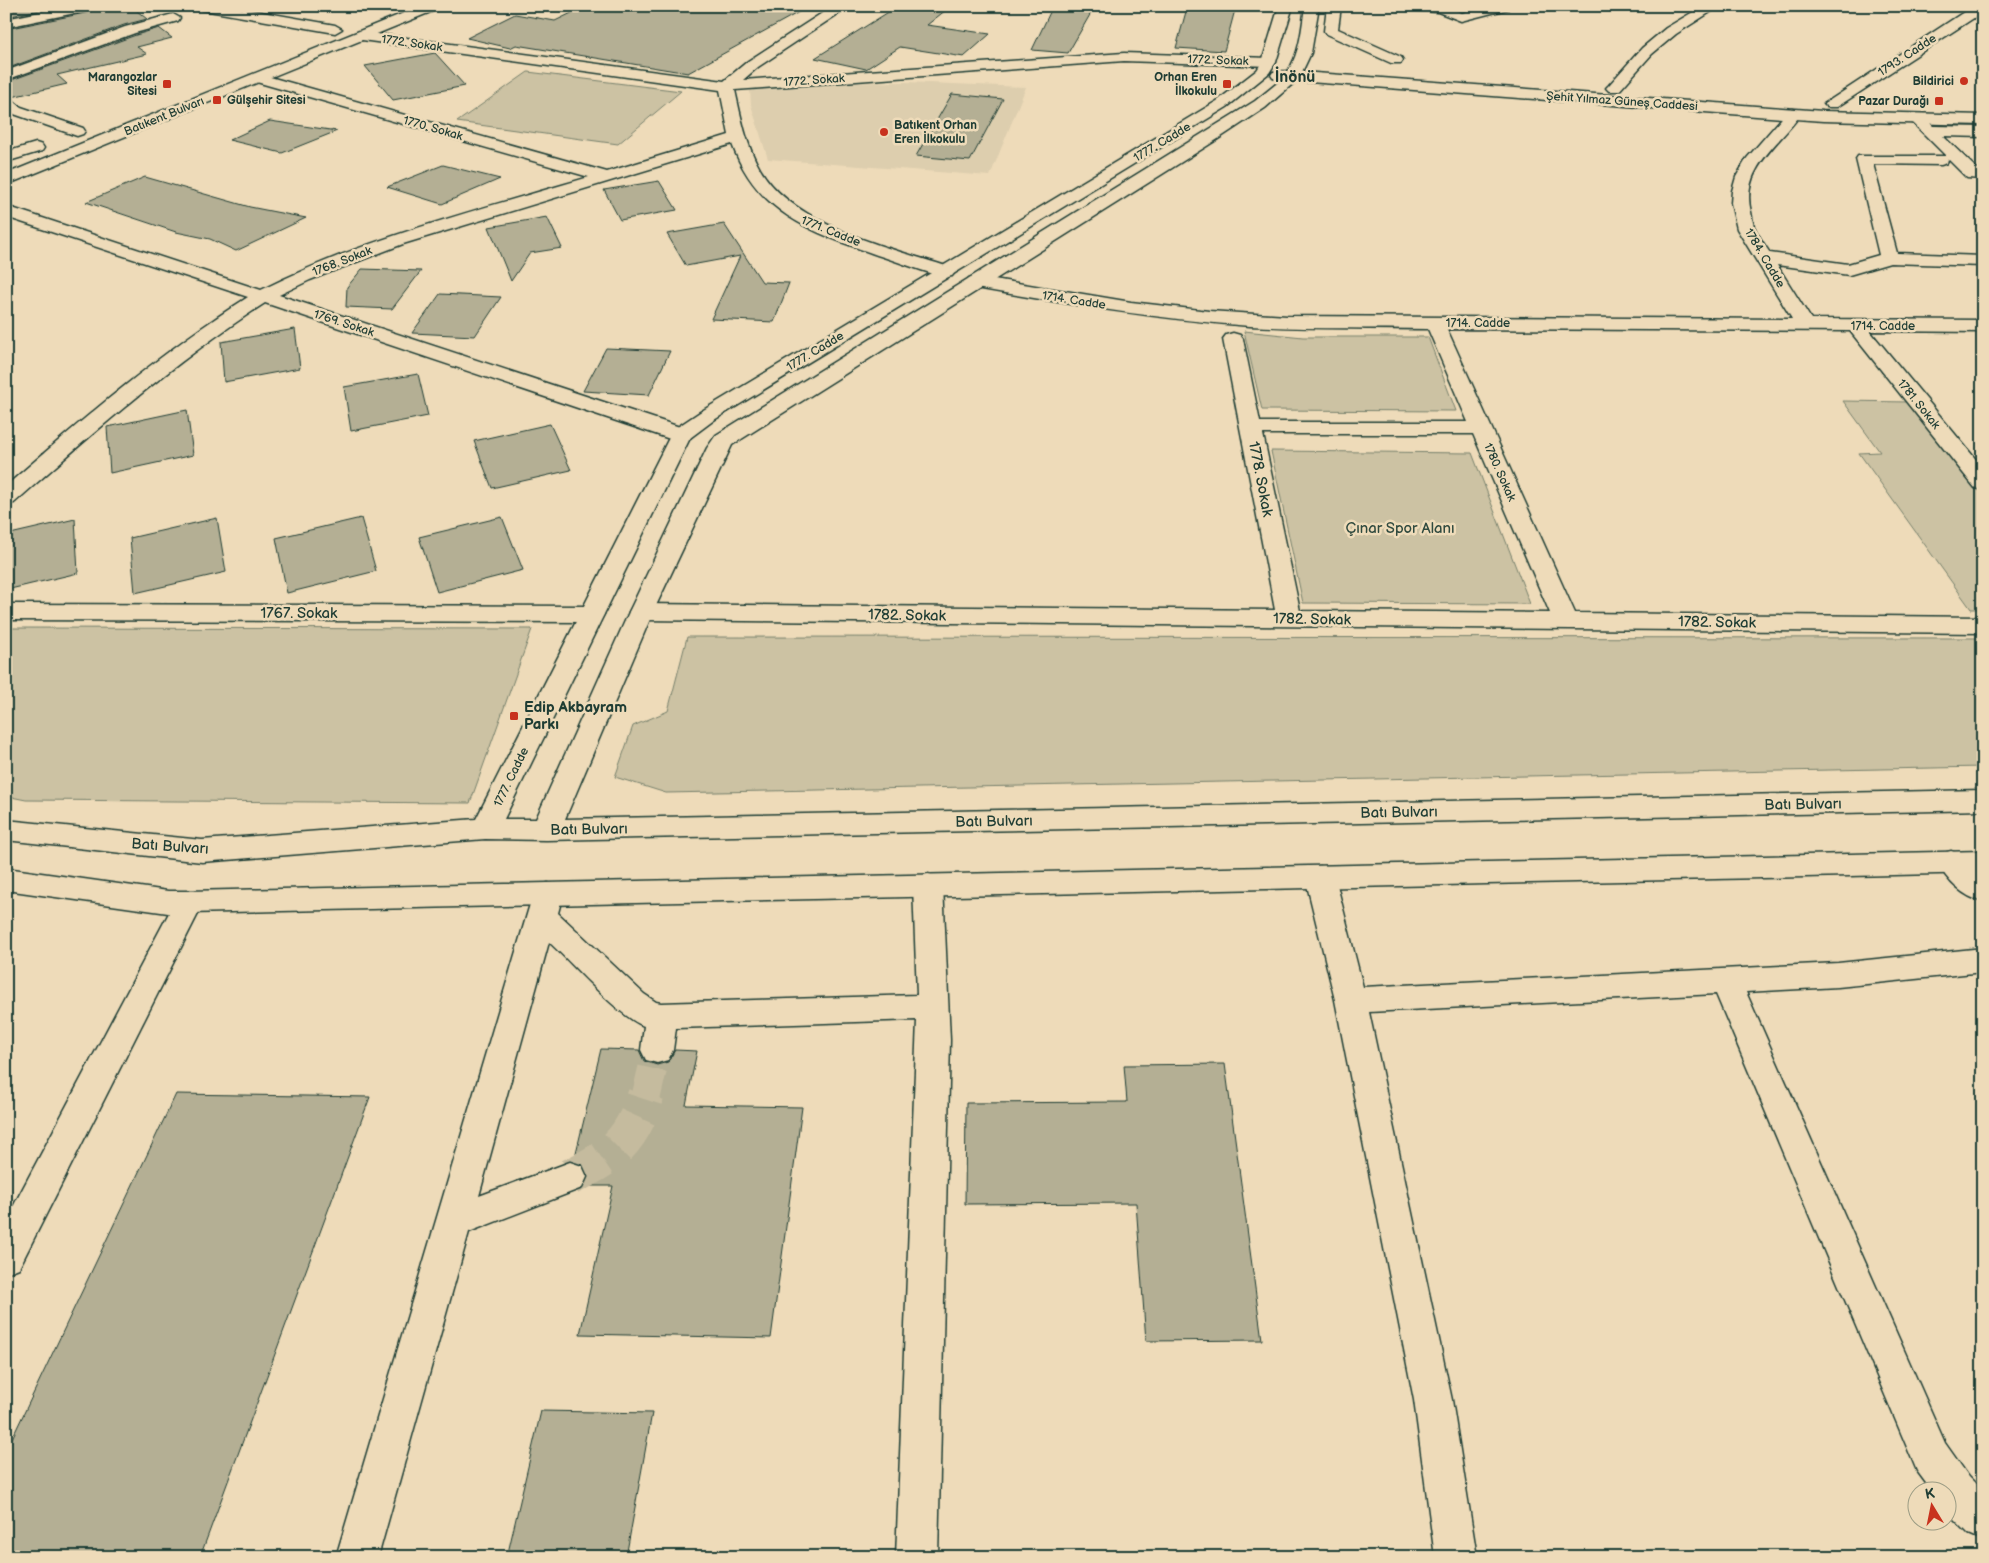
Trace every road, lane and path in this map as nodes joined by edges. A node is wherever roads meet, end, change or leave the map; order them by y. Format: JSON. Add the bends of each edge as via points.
{"nodes":[{"id":1,"x":90,"y":6,"type":"edge"},
{"id":2,"x":203,"y":6,"type":"edge"},
{"id":3,"x":433,"y":6,"type":"edge"},
{"id":4,"x":843,"y":6,"type":"edge"},
{"id":5,"x":1286,"y":6,"type":"edge"},
{"id":6,"x":1312,"y":6,"type":"edge"},
{"id":7,"x":1334,"y":6,"type":"edge"},
{"id":8,"x":1409,"y":6,"type":"edge"},
{"id":9,"x":1503,"y":6,"type":"edge"},
{"id":10,"x":1713,"y":6,"type":"edge"},
{"id":11,"x":1983,"y":6,"type":"edge"},
{"id":12,"x":173,"y":18,"type":"dead end"},
{"id":13,"x":353,"y":22,"type":"dead end"},
{"id":14,"x":6,"y":23,"type":"edge"},
{"id":15,"x":334,"y":29,"type":"junction"},
{"id":16,"x":362,"y":36,"type":"junction"},
{"id":17,"x":310,"y":40,"type":"dead end"},
{"id":18,"x":1396,"y":60,"type":"dead end"},
{"id":19,"x":1265,"y":68,"type":"junction"},
{"id":20,"x":1296,"y":70,"type":"junction"},
{"id":21,"x":6,"y":76,"type":"edge"},
{"id":22,"x":258,"y":78,"type":"junction"},
{"id":23,"x":728,"y":86,"type":"junction"},
{"id":24,"x":1616,"y":94,"type":"junction"},
{"id":25,"x":6,"y":102,"type":"edge"},
{"id":26,"x":1832,"y":104,"type":"junction"},
{"id":27,"x":1983,"y":107,"type":"edge"},
{"id":28,"x":1793,"y":114,"type":"junction"},
{"id":29,"x":1917,"y":118,"type":"junction"},
{"id":30,"x":1983,"y":120,"type":"edge"},
{"id":31,"x":1930,"y":131,"type":"junction"},
{"id":32,"x":1983,"y":132,"type":"edge"},
{"id":33,"x":737,"y":138,"type":"junction"},
{"id":34,"x":36,"y":148,"type":"junction"},
{"id":35,"x":6,"y":157,"type":"edge"},
{"id":36,"x":1941,"y":160,"type":"dead end"},
{"id":37,"x":6,"y":161,"type":"edge"},
{"id":38,"x":1983,"y":174,"type":"edge"},
{"id":39,"x":607,"y":177,"type":"junction"},
{"id":40,"x":6,"y":180,"type":"edge"},
{"id":41,"x":6,"y":210,"type":"edge"},
{"id":42,"x":1764,"y":258,"type":"junction"},
{"id":43,"x":1889,"y":258,"type":"junction"},
{"id":44,"x":1983,"y":260,"type":"edge"},
{"id":45,"x":946,"y":272,"type":"junction"},
{"id":46,"x":976,"y":282,"type":"junction"},
{"id":47,"x":263,"y":296,"type":"junction"},
{"id":48,"x":1435,"y":323,"type":"junction"},
{"id":49,"x":1805,"y":325,"type":"junction"},
{"id":50,"x":1855,"y":326,"type":"junction"},
{"id":51,"x":1983,"y":326,"type":"edge"},
{"id":52,"x":1233,"y":339,"type":"dead end"},
{"id":53,"x":1251,"y":428,"type":"junction"},
{"id":54,"x":1481,"y":428,"type":"junction"},
{"id":55,"x":681,"y":435,"type":"junction"},
{"id":56,"x":1983,"y":483,"type":"edge"},
{"id":57,"x":6,"y":498,"type":"edge"},
{"id":58,"x":6,"y":612,"type":"edge"},
{"id":59,"x":641,"y":612,"type":"junction"},
{"id":60,"x":592,"y":614,"type":"junction"},
{"id":61,"x":1289,"y":618,"type":"junction"},
{"id":62,"x":1566,"y":621,"type":"junction"},
{"id":63,"x":1983,"y":625,"type":"edge"},
{"id":64,"x":1983,"y":800,"type":"edge"},
{"id":65,"x":485,"y":829,"type":"junction"},
{"id":66,"x":6,"y":830,"type":"edge"},
{"id":67,"x":546,"y":830,"type":"junction"},
{"id":68,"x":1951,"y":862,"type":"junction"},
{"id":69,"x":1983,"y":862,"type":"edge"},
{"id":70,"x":1320,"y":877,"type":"junction"},
{"id":71,"x":6,"y":879,"type":"edge"},
{"id":72,"x":928,"y":886,"type":"junction"},
{"id":73,"x":1983,"y":890,"type":"edge"},
{"id":74,"x":189,"y":902,"type":"junction"},
{"id":75,"x":545,"y":905,"type":"junction"},
{"id":76,"x":1983,"y":960,"type":"edge"},
{"id":77,"x":1726,"y":981,"type":"junction"},
{"id":78,"x":1351,"y":1000,"type":"junction"},
{"id":79,"x":933,"y":1007,"type":"junction"},
{"id":80,"x":661,"y":1016,"type":"junction"},
{"id":81,"x":657,"y":1050,"type":"tunnel mouth"},
{"id":82,"x":570,"y":1177,"type":"tunnel mouth"},
{"id":83,"x":454,"y":1222,"type":"junction"},
{"id":84,"x":6,"y":1256,"type":"edge"},
{"id":85,"x":1983,"y":1520,"type":"edge"},
{"id":86,"x":357,"y":1557,"type":"edge"},
{"id":87,"x":917,"y":1557,"type":"edge"},
{"id":88,"x":1456,"y":1557,"type":"edge"}],
"edges":[{"from":1,"to":14,"type":"street"},
{"from":2,"to":15,"type":"street"},
{"from":3,"to":16,"type":"street","name":"Batıkent Bulvarı"},
{"from":4,"to":23,"type":"street","via":[[753,64]]},
{"from":5,"to":19,"type":"street"},
{"from":6,"to":20,"type":"street"},
{"from":7,"to":18,"type":"street","via":[[1331,30]]},
{"from":8,"to":9,"type":"street","via":[[1440,8],[1461,17]]},
{"from":10,"to":24,"type":"street","via":[[1653,46]]},
{"from":11,"to":26,"type":"street","name":"1793. Cadde"},
{"from":12,"to":21,"type":"street","via":[[113,36]]},
{"from":13,"to":15,"type":"street"},
{"from":15,"to":17,"type":"street"},
{"from":16,"to":22,"type":"street","name":"Batıkent Bulvarı"},
{"from":16,"to":23,"type":"street","name":"1772. Sokak"},
{"from":19,"to":20,"type":"street","name":"Şehit Yılmaz Güneş Caddesi"},
{"from":19,"to":23,"type":"street","name":"1772. Sokak","via":[[1124,57]]},
{"from":19,"to":45,"type":"street","name":"1777. Cadde","via":[[1222,104],[1183,129]]},
{"from":20,"to":24,"type":"street","name":"Şehit Yılmaz Güneş Caddesi"},
{"from":20,"to":46,"type":"street","name":"1777. Cadde","via":[[1268,98],[1212,136]]},
{"from":22,"to":39,"type":"street","name":"1770. Sokak"},
{"from":22,"to":40,"type":"street","name":"Batıkent Bulvarı"},
{"from":23,"to":33,"type":"street","name":"1771. Cadde"},
{"from":24,"to":26,"type":"street","name":"Şehit Yılmaz Güneş Caddesi"},
{"from":24,"to":28,"type":"street","name":"Şehit Yılmaz Güneş Caddesi"},
{"from":25,"to":34,"type":"street","via":[[16,110],[82,129]]},
{"from":26,"to":27,"type":"street","name":"Şehit Yılmaz Güneş Caddesi"},
{"from":28,"to":29,"type":"street","name":"Şehit Yılmaz Güneş Caddesi"},
{"from":28,"to":42,"type":"street","name":"1784. Cadde","via":[[1755,158],[1740,191],[1746,229]]},
{"from":29,"to":30,"type":"street","name":"Şehit Yılmaz Güneş Caddesi"},
{"from":29,"to":31,"type":"street"},
{"from":31,"to":32,"type":"street"},
{"from":31,"to":38,"type":"street","via":[[1973,174]]},
{"from":33,"to":39,"type":"street","name":"1768. Sokak"},
{"from":33,"to":45,"type":"street","name":"1771. Cadde","via":[[749,164],[771,195],[802,220]]},
{"from":34,"to":35,"type":"street"},
{"from":34,"to":37,"type":"street"},
{"from":36,"to":43,"type":"street","via":[[1864,159]]},
{"from":39,"to":47,"type":"street","name":"1768. Sokak","via":[[397,240],[303,276]]},
{"from":41,"to":47,"type":"street","name":"1769. Sokak"},
{"from":42,"to":43,"type":"street","via":[[1849,270]]},
{"from":42,"to":49,"type":"street","name":"1784. Cadde"},
{"from":43,"to":44,"type":"street"},
{"from":45,"to":46,"type":"street","name":"1771. Cadde"},
{"from":45,"to":55,"type":"street","name":"1777. Cadde","via":[[707,416]]},
{"from":46,"to":48,"type":"street","name":"1714. Cadde","via":[[1132,309],[1229,319]]},
{"from":46,"to":59,"type":"street","name":"1777. Cadde","via":[[724,440]]},
{"from":47,"to":55,"type":"street","name":"1769. Sokak"},
{"from":47,"to":57,"type":"street","name":"1768. Sokak","via":[[192,343]]},
{"from":48,"to":49,"type":"street","name":"1714. Cadde"},
{"from":48,"to":54,"type":"street","name":"1780. Sokak"},
{"from":49,"to":50,"type":"street","name":"1714. Cadde"},
{"from":50,"to":51,"type":"street","name":"1714. Cadde"},
{"from":50,"to":56,"type":"street","name":"1781. Sokak"},
{"from":52,"to":53,"type":"street","name":"1778. Sokak"},
{"from":53,"to":54,"type":"street"},
{"from":53,"to":61,"type":"street","name":"1778. Sokak"},
{"from":54,"to":62,"type":"street","name":"1780. Sokak"},
{"from":55,"to":60,"type":"street","name":"1777. Cadde"},
{"from":58,"to":60,"type":"street","name":"1767. Sokak"},
{"from":59,"to":61,"type":"street","name":"1782. Sokak"},
{"from":59,"to":67,"type":"street","name":"1777. Cadde"},
{"from":60,"to":65,"type":"street","name":"1777. Cadde"},
{"from":61,"to":62,"type":"street","name":"1782. Sokak"},
{"from":62,"to":63,"type":"street","name":"1782. Sokak"},
{"from":64,"to":67,"type":"street","name":"Batı Bulvarı"},
{"from":65,"to":66,"type":"street","name":"Batı Bulvarı","via":[[202,851]]},
{"from":65,"to":67,"type":"street","name":"Batı Bulvarı"},
{"from":68,"to":69,"type":"street"},
{"from":68,"to":70,"type":"street"},
{"from":68,"to":73,"type":"street","via":[[1961,875]]},
{"from":70,"to":72,"type":"street"},
{"from":70,"to":78,"type":"street"},
{"from":71,"to":74,"type":"street","via":[[168,902]]},
{"from":72,"to":75,"type":"street"},
{"from":72,"to":79,"type":"street"},
{"from":74,"to":75,"type":"street"},
{"from":74,"to":84,"type":"street"},
{"from":75,"to":80,"type":"street","via":[[633,1004],[648,1014]]},
{"from":75,"to":83,"type":"street"},
{"from":76,"to":77,"type":"street","via":[[1838,975]]},
{"from":77,"to":78,"type":"street"},
{"from":77,"to":85,"type":"street","via":[[1931,1458],[1955,1491]]},
{"from":78,"to":88,"type":"street","via":[[1434,1400]]},
{"from":79,"to":80,"type":"street"},
{"from":79,"to":87,"type":"street"},
{"from":80,"to":81,"type":"street"},
{"from":82,"to":83,"type":"street"},
{"from":83,"to":86,"type":"street"}]}
